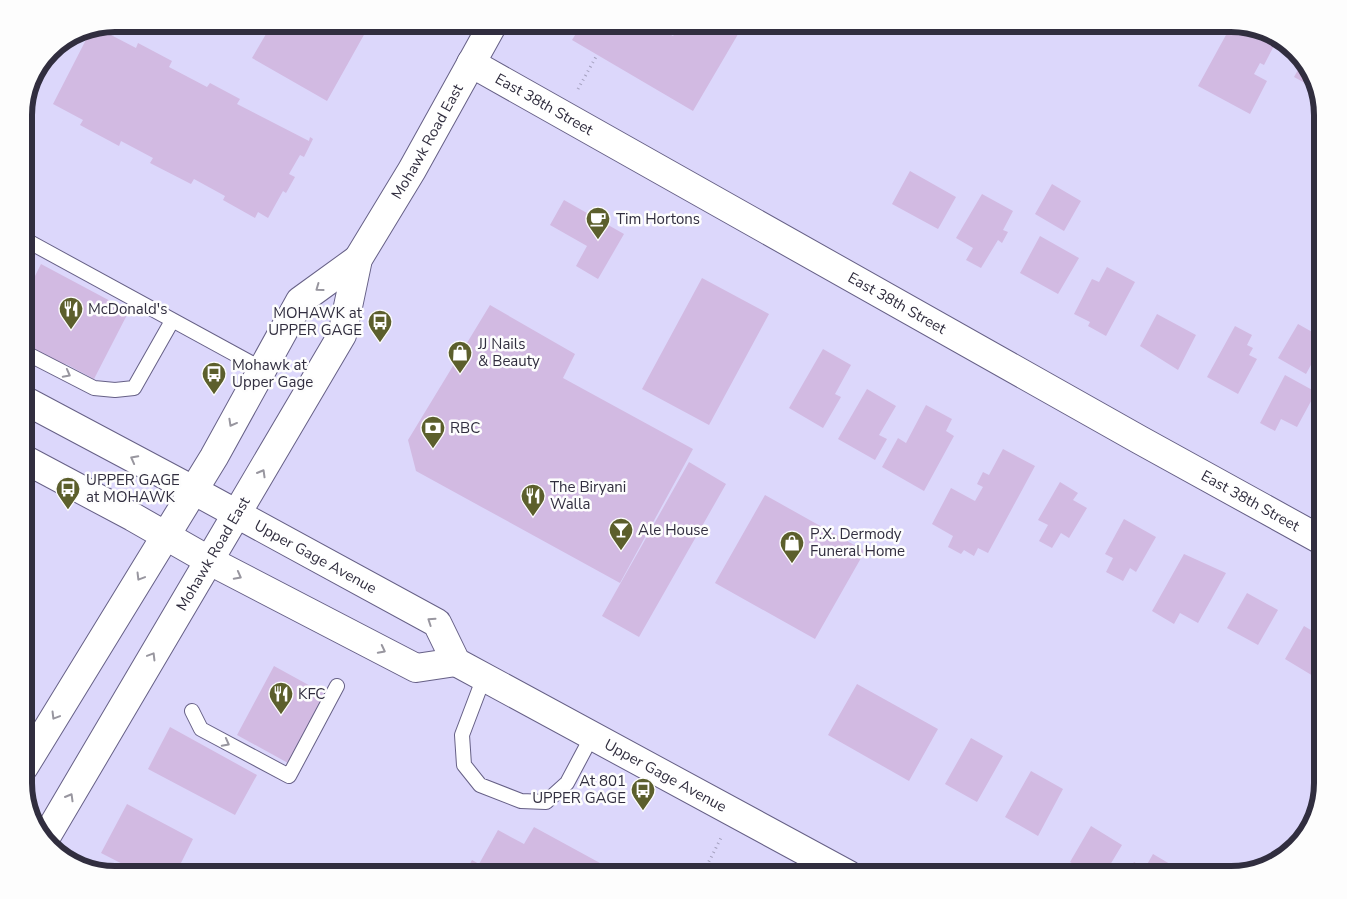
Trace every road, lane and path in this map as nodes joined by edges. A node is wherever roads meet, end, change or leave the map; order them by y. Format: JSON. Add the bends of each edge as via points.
{"nodes":[{"id":1,"x":489,"y":32,"type":"edge"},
{"id":2,"x":597,"y":55,"type":"dead end"},
{"id":3,"x":472,"y":63,"type":"junction"},
{"id":4,"x":564,"y":115,"type":"junction"},
{"id":5,"x":33,"y":249,"type":"edge"},
{"id":6,"x":358,"y":259,"type":"junction"},
{"id":7,"x":172,"y":321,"type":"junction"},
{"id":8,"x":33,"y":357,"type":"edge"},
{"id":9,"x":262,"y":369,"type":"junction"},
{"id":10,"x":33,"y":405,"type":"edge"},
{"id":11,"x":33,"y":464,"type":"edge"},
{"id":12,"x":193,"y":490,"type":"junction"},
{"id":13,"x":237,"y":514,"type":"junction"},
{"id":14,"x":165,"y":535,"type":"junction"},
{"id":15,"x":1314,"y":536,"type":"edge"},
{"id":16,"x":210,"y":561,"type":"junction"},
{"id":17,"x":456,"y":662,"type":"junction"},
{"id":18,"x":484,"y":677,"type":"junction"},
{"id":19,"x":337,"y":686,"type":"dead end"},
{"id":20,"x":192,"y":711,"type":"dead end"},
{"id":21,"x":592,"y":736,"type":"junction"},
{"id":22,"x":33,"y":752,"type":"edge"},
{"id":23,"x":734,"y":813,"type":"junction"},
{"id":24,"x":49,"y":832,"type":"edge"},
{"id":25,"x":707,"y":866,"type":"edge"},
{"id":26,"x":832,"y":866,"type":"edge"}],
"edges":[{"from":1,"to":3,"type":"main road","name":"Mohawk Road East"},
{"from":2,"to":4,"type":"path"},
{"from":3,"to":4,"type":"main road","name":"East 38th Street"},
{"from":3,"to":6,"type":"main road","name":"Mohawk Road East"},
{"from":4,"to":15,"type":"main road","name":"East 38th Street"},
{"from":5,"to":7,"type":"lane"},
{"from":6,"to":9,"type":"main road","name":"Mohawk Road East","one_way":true,"via":[[300,301]]},
{"from":13,"to":6,"type":"main road","name":"Mohawk Road East","one_way":true,"via":[[342,335]]},
{"from":8,"to":7,"type":"lane","one_way":true,"via":[[94,388],[134,388]]},
{"from":7,"to":9,"type":"lane"},
{"from":9,"to":12,"type":"main road","name":"Mohawk Road East","one_way":true},
{"from":12,"to":10,"type":"main road","name":"Upper Gage Avenue","one_way":true},
{"from":11,"to":14,"type":"main road"},
{"from":12,"to":13,"type":"main road","name":"Upper Gage Avenue"},
{"from":12,"to":14,"type":"main road","name":"Mohawk Road East"},
{"from":13,"to":16,"type":"main road","name":"Mohawk Road East"},
{"from":17,"to":13,"type":"main road","name":"Upper Gage Avenue","one_way":true,"via":[[437,623]]},
{"from":14,"to":16,"type":"main road"},
{"from":14,"to":22,"type":"main road","name":"Mohawk Road East","one_way":true},
{"from":16,"to":17,"type":"main road","one_way":true,"via":[[416,668]]},
{"from":24,"to":16,"type":"main road","name":"Mohawk Road East","one_way":true},
{"from":17,"to":18,"type":"main road","name":"Upper Gage Avenue"},
{"from":18,"to":21,"type":"main road","name":"Upper Gage Avenue"},
{"from":18,"to":21,"type":"lane","via":[[462,735],[464,765],[480,785],[521,801],[546,802],[567,783]]},
{"from":20,"to":19,"type":"lane","one_way":true,"via":[[202,729],[289,776]]},
{"from":21,"to":23,"type":"main road","name":"Upper Gage Avenue"},
{"from":23,"to":25,"type":"path"},
{"from":23,"to":26,"type":"main road","name":"Upper Gage Avenue"}]}
